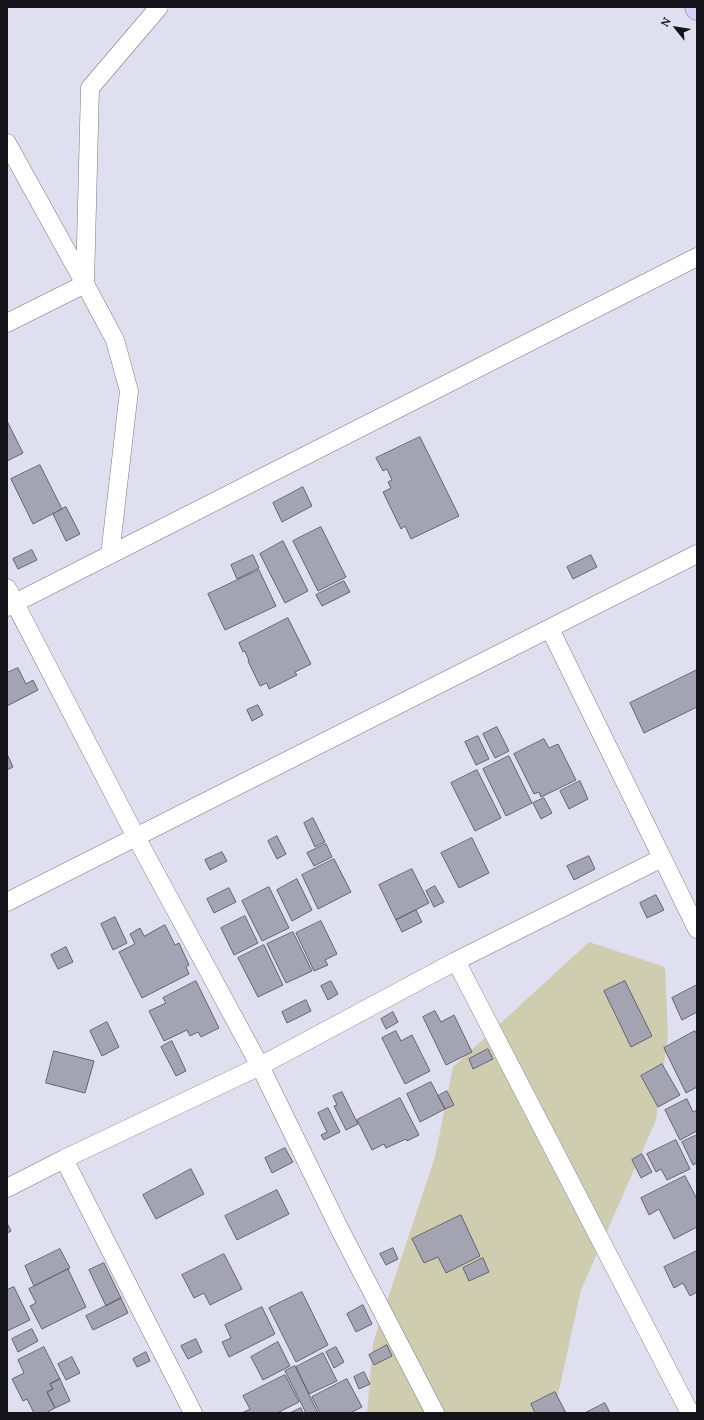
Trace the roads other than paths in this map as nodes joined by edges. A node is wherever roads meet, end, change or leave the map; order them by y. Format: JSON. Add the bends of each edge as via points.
{"nodes":[{"id":1,"x":159,"y":7,"type":"edge"},
{"id":2,"x":7,"y":142,"type":"edge"},
{"id":3,"x":697,"y":257,"type":"edge"},
{"id":4,"x":85,"y":284,"type":"junction"},
{"id":5,"x":7,"y":323,"type":"edge"},
{"id":6,"x":110,"y":554,"type":"junction"},
{"id":7,"x":697,"y":554,"type":"edge"},
{"id":8,"x":10,"y":600,"type":"edge"},
{"id":9,"x":550,"y":629,"type":"junction"},
{"id":10,"x":136,"y":837,"type":"junction"},
{"id":11,"x":662,"y":858,"type":"junction"},
{"id":12,"x":7,"y":902,"type":"edge"},
{"id":13,"x":697,"y":929,"type":"edge"},
{"id":14,"x":456,"y":961,"type":"junction"},
{"id":15,"x":260,"y":1066,"type":"junction"},
{"id":16,"x":64,"y":1159,"type":"junction"},
{"id":17,"x":7,"y":1188,"type":"edge"},
{"id":18,"x":193,"y":1413,"type":"edge"},
{"id":19,"x":434,"y":1413,"type":"edge"},
{"id":20,"x":690,"y":1413,"type":"edge"}],
"edges":[{"from":1,"to":4,"type":"street","via":[[90,88]]},
{"from":2,"to":4,"type":"street"},
{"from":3,"to":6,"type":"street"},
{"from":4,"to":5,"type":"street"},
{"from":4,"to":6,"type":"street","via":[[115,340],[129,391]]},
{"from":6,"to":8,"type":"street"},
{"from":7,"to":9,"type":"street"},
{"from":8,"to":10,"type":"street"},
{"from":9,"to":10,"type":"street"},
{"from":9,"to":11,"type":"street"},
{"from":10,"to":12,"type":"street"},
{"from":10,"to":15,"type":"street"},
{"from":11,"to":13,"type":"street"},
{"from":11,"to":14,"type":"street"},
{"from":14,"to":15,"type":"street"},
{"from":14,"to":20,"type":"street"},
{"from":15,"to":16,"type":"street"},
{"from":15,"to":19,"type":"street"},
{"from":16,"to":17,"type":"street"},
{"from":16,"to":18,"type":"street"}]}
